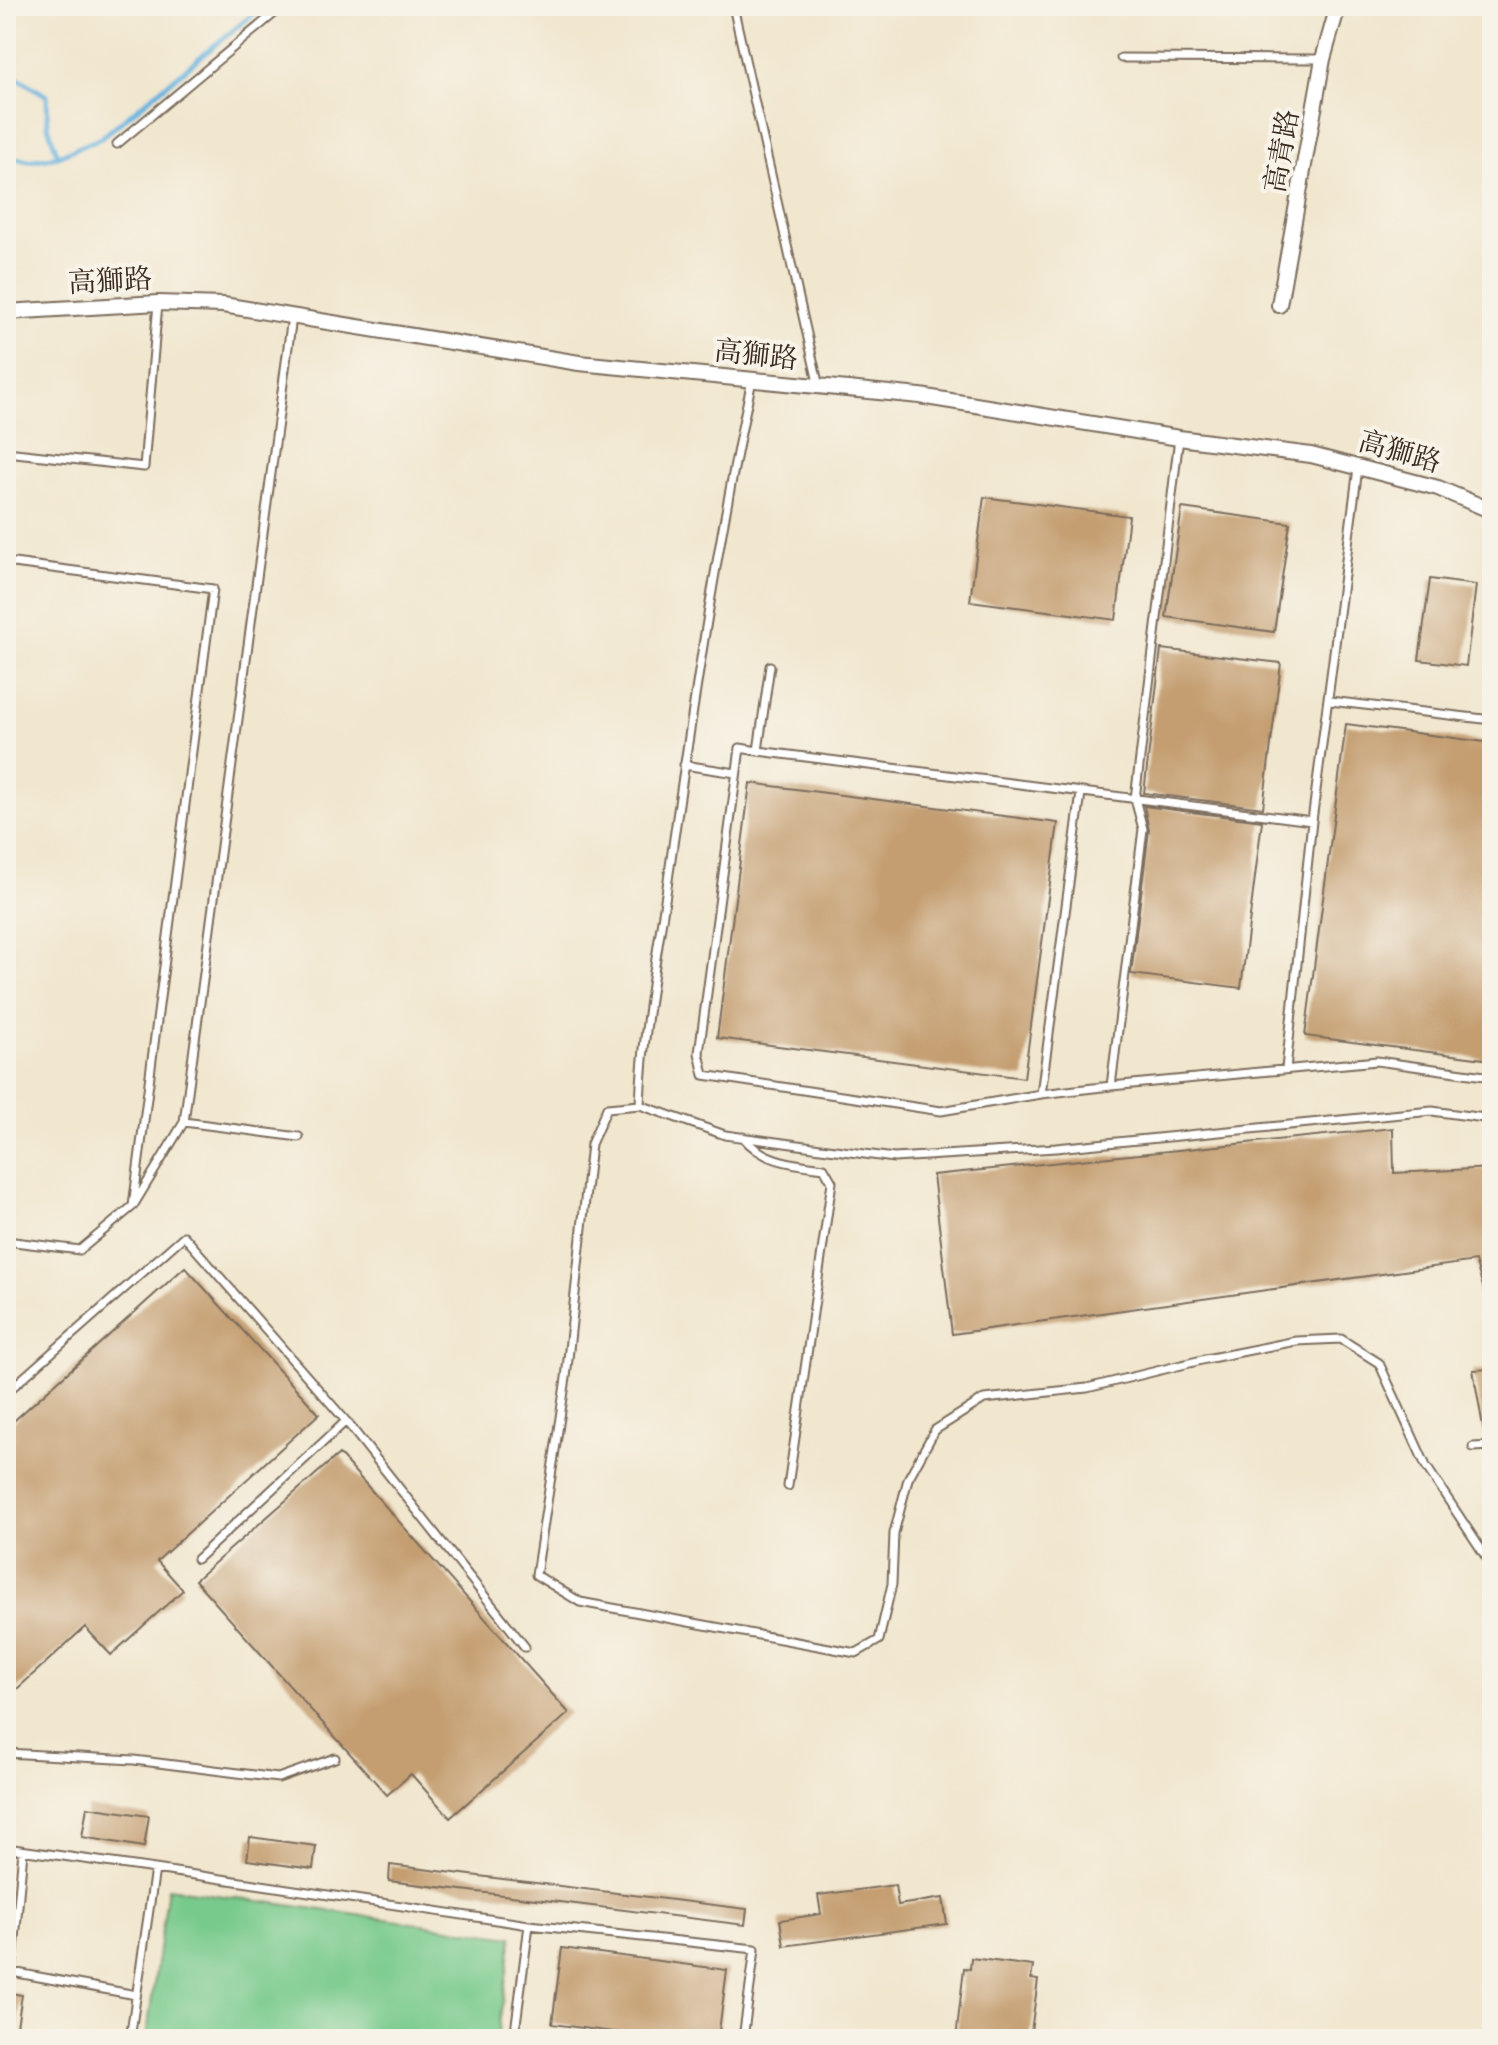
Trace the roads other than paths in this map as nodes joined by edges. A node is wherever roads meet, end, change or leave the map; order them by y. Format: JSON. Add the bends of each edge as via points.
{"nodes":[{"id":1,"x":283,"y":6,"type":"edge"},
{"id":2,"x":733,"y":6,"type":"edge"},
{"id":3,"x":1338,"y":6,"type":"edge"},
{"id":4,"x":1121,"y":58,"type":"dead end"},
{"id":5,"x":1323,"y":59,"type":"junction"},
{"id":6,"x":117,"y":144,"type":"dead end"},
{"id":7,"x":158,"y":303,"type":"junction"},
{"id":8,"x":1279,"y":305,"type":"dead end"},
{"id":9,"x":6,"y":312,"type":"edge"},
{"id":10,"x":293,"y":315,"type":"junction"},
{"id":11,"x":752,"y":380,"type":"junction"},
{"id":12,"x":819,"y":387,"type":"junction"},
{"id":13,"x":1179,"y":438,"type":"junction"},
{"id":14,"x":6,"y":452,"type":"edge"},
{"id":15,"x":1358,"y":465,"type":"junction"},
{"id":16,"x":1492,"y":511,"type":"edge"},
{"id":17,"x":6,"y":562,"type":"edge"},
{"id":18,"x":770,"y":666,"type":"dead end"},
{"id":19,"x":1330,"y":701,"type":"junction"},
{"id":20,"x":1492,"y":720,"type":"edge"},
{"id":21,"x":758,"y":751,"type":"junction"},
{"id":22,"x":684,"y":765,"type":"junction"},
{"id":23,"x":736,"y":773,"type":"junction"},
{"id":24,"x":1081,"y":793,"type":"junction"},
{"id":25,"x":1135,"y":799,"type":"junction"},
{"id":26,"x":1312,"y":821,"type":"junction"},
{"id":27,"x":1286,"y":1069,"type":"junction"},
{"id":28,"x":1492,"y":1077,"type":"edge"},
{"id":29,"x":1111,"y":1086,"type":"junction"},
{"id":30,"x":1041,"y":1094,"type":"junction"},
{"id":31,"x":640,"y":1105,"type":"junction"},
{"id":32,"x":1492,"y":1119,"type":"edge"},
{"id":33,"x":184,"y":1122,"type":"junction"},
{"id":34,"x":299,"y":1137,"type":"dead end"},
{"id":35,"x":743,"y":1137,"type":"junction"},
{"id":36,"x":133,"y":1206,"type":"junction"},
{"id":37,"x":6,"y":1241,"type":"edge"},
{"id":38,"x":6,"y":1393,"type":"edge"},
{"id":39,"x":346,"y":1421,"type":"junction"},
{"id":40,"x":1492,"y":1446,"type":"edge"},
{"id":41,"x":1473,"y":1447,"type":"dead end"},
{"id":42,"x":788,"y":1486,"type":"dead end"},
{"id":43,"x":197,"y":1559,"type":"dead end"},
{"id":44,"x":1491,"y":1563,"type":"edge"},
{"id":45,"x":525,"y":1647,"type":"dead end"},
{"id":46,"x":6,"y":1753,"type":"edge"},
{"id":47,"x":335,"y":1758,"type":"dead end"},
{"id":48,"x":6,"y":1848,"type":"edge"},
{"id":49,"x":23,"y":1851,"type":"junction"},
{"id":50,"x":155,"y":1869,"type":"junction"},
{"id":51,"x":529,"y":1925,"type":"junction"},
{"id":52,"x":136,"y":1995,"type":"junction"},
{"id":53,"x":130,"y":2039,"type":"edge"},
{"id":54,"x":514,"y":2039,"type":"edge"},
{"id":55,"x":743,"y":2039,"type":"edge"}],
"edges":[{"from":1,"to":6,"type":"lane"},
{"from":2,"to":12,"type":"lane"},
{"from":3,"to":5,"type":"street","name":"高青路"},
{"from":4,"to":5,"type":"lane"},
{"from":5,"to":8,"type":"street","name":"高青路"},
{"from":7,"to":9,"type":"street","name":"高獅路"},
{"from":7,"to":10,"type":"street","name":"高獅路"},
{"from":7,"to":14,"type":"lane","via":[[144,467]]},
{"from":10,"to":11,"type":"street","name":"高獅路","via":[[579,363]]},
{"from":10,"to":33,"type":"lane"},
{"from":11,"to":12,"type":"street","name":"高獅路"},
{"from":11,"to":22,"type":"lane","via":[[730,481]]},
{"from":12,"to":13,"type":"street","name":"高獅路","via":[[920,396]]},
{"from":13,"to":15,"type":"street","name":"高獅路"},
{"from":13,"to":25,"type":"lane"},
{"from":15,"to":16,"type":"street","name":"高獅路","via":[[1438,488]]},
{"from":15,"to":19,"type":"lane"},
{"from":17,"to":36,"type":"lane","via":[[213,589]]},
{"from":18,"to":21,"type":"lane"},
{"from":19,"to":20,"type":"lane"},
{"from":19,"to":26,"type":"lane"},
{"from":21,"to":23,"type":"lane","via":[[740,748]]},
{"from":21,"to":24,"type":"lane"},
{"from":22,"to":23,"type":"lane"},
{"from":22,"to":31,"type":"lane","via":[[642,1047]]},
{"from":23,"to":30,"type":"lane","via":[[699,1053],[704,1075],[941,1111]]},
{"from":24,"to":25,"type":"lane"},
{"from":24,"to":30,"type":"lane"},
{"from":25,"to":26,"type":"lane"},
{"from":25,"to":29,"type":"lane","via":[[1143,829]]},
{"from":26,"to":27,"type":"lane"},
{"from":27,"to":28,"type":"lane","via":[[1377,1061]]},
{"from":27,"to":29,"type":"lane"},
{"from":29,"to":30,"type":"lane"},
{"from":31,"to":35,"type":"lane"},
{"from":31,"to":44,"type":"lane","via":[[607,1108],[591,1144],[566,1378],[536,1575],[580,1602],[856,1653],[879,1640],[892,1584],[894,1533],[908,1479],[935,1430],[984,1399],[1087,1388],[1206,1359],[1326,1339],[1341,1339],[1379,1363],[1426,1466]]},
{"from":32,"to":35,"type":"lane","via":[[1432,1111],[1056,1148],[894,1158]]},
{"from":33,"to":34,"type":"lane"},
{"from":33,"to":36,"type":"lane"},
{"from":35,"to":42,"type":"lane","via":[[755,1152],[824,1168],[832,1182]]},
{"from":36,"to":37,"type":"lane","via":[[80,1250]]},
{"from":38,"to":39,"type":"lane","via":[[184,1236]]},
{"from":39,"to":43,"type":"lane"},
{"from":39,"to":45,"type":"lane"},
{"from":40,"to":41,"type":"lane"},
{"from":46,"to":47,"type":"lane","via":[[134,1760],[278,1778]]},
{"from":48,"to":49,"type":"lane"},
{"from":49,"to":50,"type":"lane"},
{"from":49,"to":52,"type":"lane","via":[[12,1972]]},
{"from":50,"to":51,"type":"lane"},
{"from":50,"to":52,"type":"lane"},
{"from":51,"to":54,"type":"lane"},
{"from":51,"to":55,"type":"lane","via":[[755,1949]]},
{"from":52,"to":53,"type":"lane"}]}
